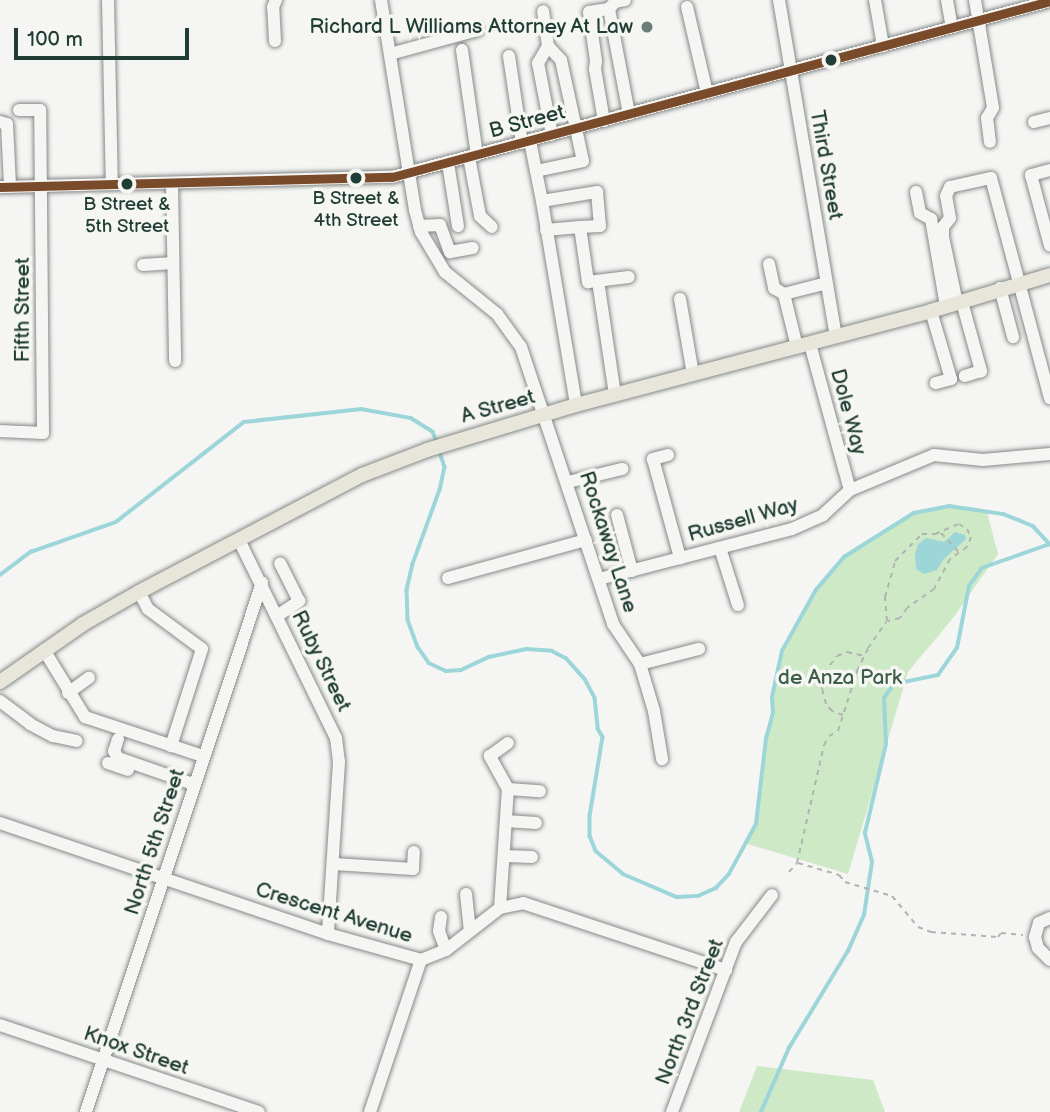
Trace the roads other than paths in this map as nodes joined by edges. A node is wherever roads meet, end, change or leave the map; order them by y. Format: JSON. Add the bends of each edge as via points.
{"nodes":[{"id":1,"x":108,"y":0,"type":"edge"},
{"id":2,"x":276,"y":0,"type":"edge"},
{"id":3,"x":381,"y":0,"type":"edge"},
{"id":4,"x":625,"y":0,"type":"edge"},
{"id":5,"x":779,"y":0,"type":"edge"},
{"id":6,"x":875,"y":0,"type":"edge"},
{"id":7,"x":947,"y":0,"type":"edge"},
{"id":8,"x":975,"y":0,"type":"edge"},
{"id":9,"x":1002,"y":0,"type":"edge"},
{"id":10,"x":1050,"y":1,"type":"edge"},
{"id":11,"x":1029,"y":3,"type":"edge"},
{"id":12,"x":687,"y":7,"type":"dead end"},
{"id":13,"x":609,"y":9,"type":"junction"},
{"id":14,"x":543,"y":11,"type":"dead end"},
{"id":15,"x":1004,"y":13,"type":"junction"},
{"id":16,"x":978,"y":20,"type":"junction"},
{"id":17,"x":952,"y":27,"type":"junction"},
{"id":18,"x":478,"y":30,"type":"dead end"},
{"id":19,"x":275,"y":41,"type":"dead end"},
{"id":20,"x":548,"y":46,"type":"junction"},
{"id":21,"x":883,"y":46,"type":"junction"},
{"id":22,"x":462,"y":50,"type":"dead end"},
{"id":23,"x":390,"y":54,"type":"junction"},
{"id":24,"x":509,"y":57,"type":"dead end"},
{"id":25,"x":791,"y":71,"type":"junction"},
{"id":26,"x":707,"y":93,"type":"junction"},
{"id":27,"x":19,"y":110,"type":"dead end"},
{"id":28,"x":629,"y":114,"type":"junction"},
{"id":29,"x":1050,"y":118,"type":"edge"},
{"id":30,"x":604,"y":121,"type":"junction"},
{"id":31,"x":0,"y":122,"type":"edge"},
{"id":32,"x":1034,"y":122,"type":"dead end"},
{"id":33,"x":575,"y":129,"type":"junction"},
{"id":34,"x":552,"y":135,"type":"junction"},
{"id":35,"x":526,"y":142,"type":"junction"},
{"id":36,"x":990,"y":142,"type":"dead end"},
{"id":37,"x":473,"y":156,"type":"junction"},
{"id":38,"x":448,"y":163,"type":"junction"},
{"id":39,"x":1050,"y":170,"type":"edge"},
{"id":40,"x":536,"y":171,"type":"junction"},
{"id":41,"x":409,"y":173,"type":"junction"},
{"id":42,"x":172,"y":183,"type":"junction"},
{"id":43,"x":112,"y":184,"type":"junction"},
{"id":44,"x":41,"y":186,"type":"junction"},
{"id":45,"x":5,"y":187,"type":"edge"},
{"id":46,"x":916,"y":192,"type":"dead end"},
{"id":47,"x":542,"y":201,"type":"junction"},
{"id":48,"x":1045,"y":205,"type":"edge"},
{"id":49,"x":419,"y":226,"type":"junction"},
{"id":50,"x":458,"y":226,"type":"dead end"},
{"id":51,"x":580,"y":227,"type":"junction"},
{"id":52,"x":492,"y":228,"type":"dead end"},
{"id":53,"x":546,"y":230,"type":"junction"},
{"id":54,"x":1050,"y":246,"type":"edge"},
{"id":55,"x":473,"y":248,"type":"dead end"},
{"id":56,"x":450,"y":252,"type":"junction"},
{"id":57,"x":435,"y":258,"type":"junction"},
{"id":58,"x":173,"y":263,"type":"junction"},
{"id":59,"x":769,"y":264,"type":"dead end"},
{"id":60,"x":143,"y":265,"type":"dead end"},
{"id":61,"x":1050,"y":275,"type":"edge"},
{"id":62,"x":629,"y":277,"type":"dead end"},
{"id":63,"x":598,"y":281,"type":"junction"},
{"id":64,"x":827,"y":283,"type":"junction"},
{"id":65,"x":1019,"y":284,"type":"junction"},
{"id":66,"x":1000,"y":288,"type":"junction"},
{"id":67,"x":784,"y":294,"type":"junction"},
{"id":68,"x":680,"y":299,"type":"dead end"},
{"id":69,"x":955,"y":303,"type":"junction"},
{"id":70,"x":931,"y":312,"type":"junction"},
{"id":71,"x":836,"y":336,"type":"junction"},
{"id":72,"x":1013,"y":337,"type":"dead end"},
{"id":73,"x":803,"y":345,"type":"junction"},
{"id":74,"x":175,"y":361,"type":"dead end"},
{"id":75,"x":994,"y":368,"type":"dead end"},
{"id":76,"x":981,"y":371,"type":"junction"},
{"id":77,"x":693,"y":374,"type":"junction"},
{"id":78,"x":965,"y":376,"type":"dead end"},
{"id":79,"x":936,"y":383,"type":"dead end"},
{"id":80,"x":615,"y":395,"type":"junction"},
{"id":81,"x":1050,"y":398,"type":"edge"},
{"id":82,"x":576,"y":405,"type":"junction"},
{"id":83,"x":544,"y":415,"type":"junction"},
{"id":84,"x":0,"y":431,"type":"edge"},
{"id":85,"x":1050,"y":454,"type":"edge"},
{"id":86,"x":668,"y":455,"type":"dead end"},
{"id":87,"x":622,"y":469,"type":"dead end"},
{"id":88,"x":568,"y":482,"type":"junction"},
{"id":89,"x":850,"y":490,"type":"junction"},
{"id":90,"x":617,"y":515,"type":"dead end"},
{"id":91,"x":239,"y":540,"type":"junction"},
{"id":92,"x":586,"y":540,"type":"junction"},
{"id":93,"x":720,"y":548,"type":"junction"},
{"id":94,"x":680,"y":558,"type":"junction"},
{"id":95,"x":280,"y":563,"type":"dead end"},
{"id":96,"x":632,"y":571,"type":"junction"},
{"id":97,"x":448,"y":578,"type":"dead end"},
{"id":98,"x":599,"y":579,"type":"junction"},
{"id":99,"x":261,"y":583,"type":"junction"},
{"id":100,"x":139,"y":592,"type":"junction"},
{"id":101,"x":738,"y":605,"type":"dead end"},
{"id":102,"x":277,"y":616,"type":"junction"},
{"id":103,"x":699,"y":649,"type":"dead end"},
{"id":104,"x":44,"y":650,"type":"junction"},
{"id":105,"x":640,"y":664,"type":"junction"},
{"id":106,"x":89,"y":678,"type":"dead end"},
{"id":107,"x":0,"y":682,"type":"edge"},
{"id":108,"x":68,"y":693,"type":"junction"},
{"id":109,"x":0,"y":701,"type":"edge"},
{"id":110,"x":118,"y":739,"type":"dead end"},
{"id":111,"x":76,"y":741,"type":"dead end"},
{"id":112,"x":508,"y":743,"type":"dead end"},
{"id":113,"x":171,"y":746,"type":"junction"},
{"id":114,"x":203,"y":756,"type":"junction"},
{"id":115,"x":663,"y":759,"type":"dead end"},
{"id":116,"x":108,"y":763,"type":"dead end"},
{"id":117,"x":192,"y":788,"type":"junction"},
{"id":118,"x":508,"y":789,"type":"junction"},
{"id":119,"x":541,"y":791,"type":"dead end"},
{"id":120,"x":506,"y":821,"type":"junction"},
{"id":121,"x":0,"y":823,"type":"edge"},
{"id":122,"x":536,"y":824,"type":"dead end"},
{"id":123,"x":414,"y":852,"type":"dead end"},
{"id":124,"x":503,"y":856,"type":"junction"},
{"id":125,"x":532,"y":857,"type":"dead end"},
{"id":126,"x":334,"y":864,"type":"junction"},
{"id":127,"x":164,"y":878,"type":"junction"},
{"id":128,"x":466,"y":894,"type":"dead end"},
{"id":129,"x":772,"y":895,"type":"dead end"},
{"id":130,"x":500,"y":908,"type":"junction"},
{"id":131,"x":441,"y":917,"type":"dead end"},
{"id":132,"x":1050,"y":918,"type":"edge"},
{"id":133,"x":470,"y":931,"type":"junction"},
{"id":134,"x":328,"y":934,"type":"junction"},
{"id":135,"x":446,"y":950,"type":"junction"},
{"id":136,"x":421,"y":960,"type":"junction"},
{"id":137,"x":1050,"y":960,"type":"edge"},
{"id":138,"x":726,"y":970,"type":"junction"},
{"id":139,"x":0,"y":1026,"type":"edge"},
{"id":140,"x":103,"y":1060,"type":"junction"},
{"id":141,"x":86,"y":1112,"type":"edge"},
{"id":142,"x":259,"y":1112,"type":"edge"},
{"id":143,"x":369,"y":1112,"type":"edge"},
{"id":144,"x":672,"y":1112,"type":"edge"}],
"edges":[{"from":1,"to":43,"type":"street"},
{"from":2,"to":19,"type":"street"},
{"from":3,"to":23,"type":"street","name":"Rockaway Lane"},
{"from":4,"to":13,"type":"street"},
{"from":5,"to":25,"type":"street","name":"Third Street"},
{"from":6,"to":21,"type":"street"},
{"from":7,"to":17,"type":"street"},
{"from":8,"to":16,"type":"street"},
{"from":9,"to":15,"type":"street"},
{"from":10,"to":11,"type":"street","name":"B Street"},
{"from":11,"to":15,"type":"street","name":"B Street"},
{"from":12,"to":26,"type":"street"},
{"from":13,"to":28,"type":"street"},
{"from":13,"to":30,"type":"street","via":[[590,12]]},
{"from":14,"to":20,"type":"street"},
{"from":15,"to":16,"type":"street","name":"B Street"},
{"from":16,"to":17,"type":"street","name":"B Street"},
{"from":16,"to":36,"type":"street","via":[[993,108],[987,118]]},
{"from":17,"to":21,"type":"street","name":"B Street"},
{"from":18,"to":23,"type":"street"},
{"from":20,"to":33,"type":"street","via":[[561,60]]},
{"from":20,"to":34,"type":"street","via":[[538,63]]},
{"from":21,"to":25,"type":"street","name":"B Street"},
{"from":22,"to":37,"type":"street"},
{"from":23,"to":41,"type":"street","name":"Rockaway Lane"},
{"from":24,"to":35,"type":"street"},
{"from":25,"to":26,"type":"street","name":"B Street"},
{"from":25,"to":64,"type":"street","name":"Third Street"},
{"from":26,"to":28,"type":"street","name":"B Street"},
{"from":27,"to":44,"type":"street","name":"Fifth Street","via":[[40,110]]},
{"from":28,"to":30,"type":"street","name":"B Street"},
{"from":29,"to":32,"type":"street"},
{"from":30,"to":33,"type":"street","name":"B Street"},
{"from":31,"to":45,"type":"street","via":[[7,124]]},
{"from":33,"to":34,"type":"street","name":"B Street"},
{"from":33,"to":40,"type":"street","via":[[583,161]]},
{"from":34,"to":35,"type":"street","name":"B Street"},
{"from":35,"to":37,"type":"street","name":"B Street"},
{"from":35,"to":40,"type":"street"},
{"from":37,"to":38,"type":"street","name":"B Street"},
{"from":37,"to":52,"type":"street","via":[[480,216]]},
{"from":38,"to":41,"type":"street","name":"B Street"},
{"from":38,"to":50,"type":"street"},
{"from":39,"to":48,"type":"street","via":[[1031,175]]},
{"from":40,"to":47,"type":"street"},
{"from":41,"to":42,"type":"street","name":"B Street","via":[[357,179]]},
{"from":41,"to":49,"type":"street","name":"Rockaway Lane"},
{"from":42,"to":43,"type":"street","name":"B Street"},
{"from":42,"to":58,"type":"street"},
{"from":43,"to":44,"type":"street","name":"B Street"},
{"from":44,"to":45,"type":"street","name":"B Street"},
{"from":44,"to":84,"type":"street","name":"Fifth Street","via":[[43,433]]},
{"from":46,"to":69,"type":"street","via":[[920,213],[931,219]]},
{"from":47,"to":51,"type":"street","via":[[597,192],[600,226]]},
{"from":47,"to":53,"type":"street"},
{"from":48,"to":54,"type":"street"},
{"from":49,"to":56,"type":"street","via":[[440,225]]},
{"from":49,"to":57,"type":"street","name":"Rockaway Lane"},
{"from":51,"to":53,"type":"street"},
{"from":51,"to":63,"type":"street","via":[[588,282]]},
{"from":53,"to":82,"type":"street"},
{"from":55,"to":56,"type":"street"},
{"from":56,"to":57,"type":"street"},
{"from":57,"to":83,"type":"street","name":"Rockaway Lane","via":[[450,277],[497,314],[516,339]]},
{"from":58,"to":60,"type":"street"},
{"from":58,"to":74,"type":"street"},
{"from":59,"to":67,"type":"street","name":"Dole Way","via":[[774,288]]},
{"from":61,"to":65,"type":"main road","name":"A Street"},
{"from":62,"to":63,"type":"street"},
{"from":63,"to":80,"type":"street"},
{"from":64,"to":67,"type":"street"},
{"from":64,"to":71,"type":"street","name":"Third Street"},
{"from":65,"to":66,"type":"main road","name":"A Street"},
{"from":65,"to":69,"type":"street","via":[[990,178],[950,187],[946,196],[950,218],[943,237]]},
{"from":65,"to":81,"type":"street"},
{"from":66,"to":69,"type":"main road","name":"A Street"},
{"from":66,"to":72,"type":"street"},
{"from":67,"to":73,"type":"street","name":"Dole Way"},
{"from":68,"to":77,"type":"street"},
{"from":69,"to":70,"type":"main road","name":"A Street"},
{"from":69,"to":76,"type":"street"},
{"from":70,"to":71,"type":"main road","name":"A Street"},
{"from":70,"to":79,"type":"street","via":[[951,379]]},
{"from":71,"to":73,"type":"main road","name":"A Street"},
{"from":73,"to":77,"type":"main road","name":"A Street"},
{"from":73,"to":89,"type":"street","name":"Dole Way"},
{"from":75,"to":76,"type":"street"},
{"from":76,"to":78,"type":"street"},
{"from":77,"to":80,"type":"main road","name":"A Street"},
{"from":80,"to":82,"type":"main road","name":"A Street"},
{"from":82,"to":83,"type":"main road","name":"A Street"},
{"from":83,"to":88,"type":"street","name":"Rockaway Lane"},
{"from":83,"to":91,"type":"main road","name":"A Street","via":[[472,435],[362,475]]},
{"from":85,"to":89,"type":"street","name":"Russell Way","via":[[983,460],[934,455]]},
{"from":86,"to":94,"type":"street","via":[[653,459]]},
{"from":87,"to":88,"type":"street"},
{"from":88,"to":92,"type":"street","name":"Rockaway Lane"},
{"from":89,"to":93,"type":"street","name":"Russell Way","via":[[823,515],[792,529]]},
{"from":90,"to":96,"type":"street"},
{"from":91,"to":99,"type":"street","name":"Ruby Street"},
{"from":91,"to":100,"type":"main road","name":"A Street"},
{"from":92,"to":97,"type":"street"},
{"from":92,"to":98,"type":"street","name":"Rockaway Lane"},
{"from":93,"to":94,"type":"street","name":"Russell Way"},
{"from":93,"to":101,"type":"street"},
{"from":94,"to":96,"type":"street","name":"Russell Way"},
{"from":95,"to":102,"type":"street","via":[[299,601]]},
{"from":96,"to":98,"type":"street","name":"Russell Way"},
{"from":98,"to":105,"type":"street","name":"Rockaway Lane","via":[[614,624]]},
{"from":99,"to":102,"type":"street","name":"Ruby Street"},
{"from":99,"to":114,"type":"street","name":"North 5th Street"},
{"from":100,"to":104,"type":"main road","name":"A Street"},
{"from":100,"to":113,"type":"street","via":[[148,609],[202,649]]},
{"from":102,"to":126,"type":"street","name":"Ruby Street","via":[[336,738]]},
{"from":103,"to":105,"type":"street"},
{"from":104,"to":107,"type":"main road","name":"A Street"},
{"from":104,"to":108,"type":"street"},
{"from":105,"to":115,"type":"street","name":"Rockaway Lane"},
{"from":106,"to":108,"type":"street"},
{"from":108,"to":113,"type":"street","via":[[85,717]]},
{"from":109,"to":111,"type":"street","via":[[30,724]]},
{"from":110,"to":117,"type":"street","via":[[114,751],[118,758]]},
{"from":112,"to":118,"type":"street","via":[[490,756]]},
{"from":113,"to":114,"type":"street"},
{"from":114,"to":117,"type":"street","name":"North 5th Street"},
{"from":116,"to":117,"type":"street"},
{"from":117,"to":127,"type":"street","name":"North 5th Street"},
{"from":118,"to":119,"type":"street"},
{"from":118,"to":120,"type":"street"},
{"from":120,"to":122,"type":"street"},
{"from":120,"to":124,"type":"street"},
{"from":121,"to":127,"type":"street","name":"Crescent Avenue"},
{"from":123,"to":126,"type":"street","via":[[413,869]]},
{"from":124,"to":125,"type":"street"},
{"from":124,"to":130,"type":"street"},
{"from":126,"to":134,"type":"street","name":"Ruby Street"},
{"from":127,"to":134,"type":"street","name":"Crescent Avenue"},
{"from":127,"to":140,"type":"street","name":"North 5th Street"},
{"from":128,"to":133,"type":"street"},
{"from":129,"to":138,"type":"street","name":"North 3rd Street","via":[[736,942]]},
{"from":130,"to":133,"type":"street","name":"Crescent Avenue"},
{"from":130,"to":138,"type":"street","via":[[523,903]]},
{"from":131,"to":135,"type":"street","via":[[439,931]]},
{"from":132,"to":137,"type":"street","via":[[1039,923],[1035,937]]},
{"from":133,"to":135,"type":"street","name":"Crescent Avenue"},
{"from":134,"to":136,"type":"street","name":"Crescent Avenue"},
{"from":135,"to":136,"type":"street","name":"Crescent Avenue"},
{"from":136,"to":143,"type":"street"},
{"from":138,"to":144,"type":"street","name":"North 3rd Street"},
{"from":139,"to":140,"type":"street","name":"Knox Street"},
{"from":140,"to":141,"type":"street","name":"North 5th Street"},
{"from":140,"to":142,"type":"street","name":"Knox Street"}]}
